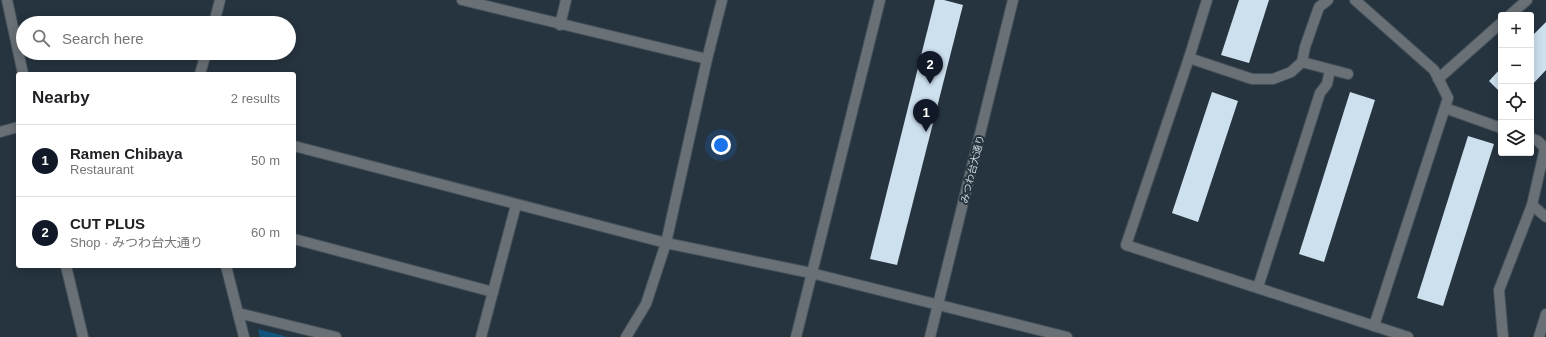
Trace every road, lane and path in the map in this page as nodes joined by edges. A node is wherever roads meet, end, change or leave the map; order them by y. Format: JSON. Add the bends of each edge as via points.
{"nodes":[{"id":1,"x":6,"y":0,"type":"edge"},
{"id":2,"x":220,"y":0,"type":"edge"},
{"id":3,"x":462,"y":0,"type":"edge"},
{"id":4,"x":566,"y":0,"type":"edge"},
{"id":5,"x":722,"y":0,"type":"edge"},
{"id":6,"x":880,"y":0,"type":"edge"},
{"id":7,"x":1013,"y":0,"type":"edge"},
{"id":8,"x":1207,"y":0,"type":"edge"},
{"id":9,"x":1328,"y":0,"type":"edge"},
{"id":10,"x":1355,"y":0,"type":"edge"},
{"id":11,"x":1527,"y":0,"type":"edge"},
{"id":12,"x":1513,"y":12,"type":"edge"},
{"id":13,"x":216,"y":16,"type":"edge"},
{"id":14,"x":560,"y":25,"type":"junction"},
{"id":15,"x":1498,"y":26,"type":"edge"},
{"id":16,"x":16,"y":44,"type":"edge"},
{"id":17,"x":1189,"y":58,"type":"junction"},
{"id":18,"x":707,"y":59,"type":"junction"},
{"id":19,"x":20,"y":60,"type":"edge"},
{"id":20,"x":204,"y":60,"type":"edge"},
{"id":21,"x":1302,"y":62,"type":"junction"},
{"id":22,"x":1330,"y":70,"type":"junction"},
{"id":23,"x":23,"y":72,"type":"edge"},
{"id":24,"x":201,"y":72,"type":"edge"},
{"id":25,"x":1348,"y":74,"type":"dead end"},
{"id":26,"x":1438,"y":79,"type":"junction"},
{"id":27,"x":1445,"y":108,"type":"junction"},
{"id":28,"x":1498,"y":127,"type":"edge"},
{"id":29,"x":16,"y":128,"type":"edge"},
{"id":30,"x":0,"y":132,"type":"edge"},
{"id":31,"x":1534,"y":139,"type":"edge"},
{"id":32,"x":296,"y":147,"type":"edge"},
{"id":33,"x":1545,"y":148,"type":"edge"},
{"id":34,"x":516,"y":205,"type":"junction"},
{"id":35,"x":1532,"y":205,"type":"junction"},
{"id":36,"x":1546,"y":217,"type":"edge"},
{"id":37,"x":296,"y":240,"type":"edge"},
{"id":38,"x":666,"y":243,"type":"junction"},
{"id":39,"x":66,"y":268,"type":"edge"},
{"id":40,"x":227,"y":268,"type":"edge"},
{"id":41,"x":812,"y":273,"type":"junction"},
{"id":42,"x":1258,"y":287,"type":"junction"},
{"id":43,"x":493,"y":292,"type":"junction"},
{"id":44,"x":938,"y":304,"type":"junction"},
{"id":45,"x":238,"y":313,"type":"junction"},
{"id":46,"x":1546,"y":314,"type":"edge"},
{"id":47,"x":1374,"y":326,"type":"junction"},
{"id":48,"x":83,"y":337,"type":"edge"},
{"id":49,"x":244,"y":337,"type":"edge"},
{"id":50,"x":336,"y":337,"type":"edge"},
{"id":51,"x":481,"y":337,"type":"edge"},
{"id":52,"x":626,"y":337,"type":"edge"},
{"id":53,"x":796,"y":337,"type":"edge"},
{"id":54,"x":930,"y":337,"type":"edge"},
{"id":55,"x":1067,"y":337,"type":"edge"},
{"id":56,"x":1408,"y":337,"type":"edge"},
{"id":57,"x":1503,"y":337,"type":"edge"},
{"id":58,"x":1539,"y":337,"type":"edge"}],
"edges":[{"from":1,"to":16,"type":"street"},
{"from":2,"to":13,"type":"street"},
{"from":3,"to":14,"type":"street"},
{"from":4,"to":14,"type":"street"},
{"from":5,"to":18,"type":"street"},
{"from":6,"to":41,"type":"street"},
{"from":7,"to":44,"type":"street","name":"みつわ台大通り"},
{"from":8,"to":17,"type":"street"},
{"from":9,"to":21,"type":"street","via":[[1319,7]]},
{"from":10,"to":26,"type":"street","via":[[1434,70]]},
{"from":11,"to":12,"type":"street"},
{"from":14,"to":18,"type":"street"},
{"from":15,"to":26,"type":"street"},
{"from":17,"to":21,"type":"street","via":[[1252,79],[1273,79],[1291,72]]},
{"from":17,"to":42,"type":"street","via":[[1126,245]]},
{"from":18,"to":38,"type":"street"},
{"from":19,"to":23,"type":"street"},
{"from":20,"to":24,"type":"street"},
{"from":21,"to":22,"type":"street"},
{"from":22,"to":25,"type":"street"},
{"from":22,"to":42,"type":"street","via":[[1327,84],[1320,93]]},
{"from":26,"to":27,"type":"street","via":[[1448,98]]},
{"from":27,"to":28,"type":"street"},
{"from":27,"to":47,"type":"street"},
{"from":29,"to":30,"type":"street"},
{"from":31,"to":33,"type":"street"},
{"from":32,"to":34,"type":"street"},
{"from":33,"to":35,"type":"street"},
{"from":34,"to":38,"type":"street"},
{"from":34,"to":43,"type":"street"},
{"from":35,"to":36,"type":"street"},
{"from":35,"to":57,"type":"street","via":[[1499,290]]},
{"from":37,"to":43,"type":"street"},
{"from":38,"to":41,"type":"street"},
{"from":38,"to":52,"type":"street","via":[[646,304]]},
{"from":39,"to":48,"type":"street"},
{"from":40,"to":45,"type":"street"},
{"from":41,"to":44,"type":"street"},
{"from":41,"to":53,"type":"street"},
{"from":42,"to":47,"type":"street"},
{"from":43,"to":51,"type":"street"},
{"from":44,"to":54,"type":"street","name":"みつわ台大通り"},
{"from":44,"to":55,"type":"street"},
{"from":45,"to":49,"type":"street"},
{"from":45,"to":50,"type":"street"},
{"from":46,"to":58,"type":"street"},
{"from":47,"to":56,"type":"street"}]}
